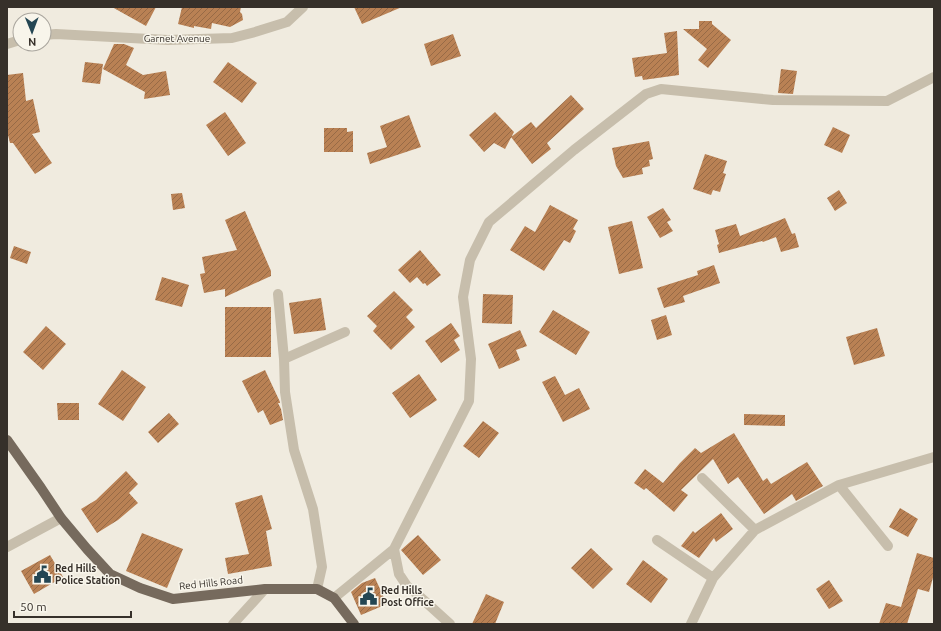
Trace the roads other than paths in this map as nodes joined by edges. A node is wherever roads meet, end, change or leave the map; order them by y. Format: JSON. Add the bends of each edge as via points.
{"nodes":[{"id":1,"x":303,"y":7,"type":"edge"},
{"id":2,"x":52,"y":34,"type":"edge"},
{"id":3,"x":934,"y":77,"type":"edge"},
{"id":4,"x":278,"y":294,"type":"dead end"},
{"id":5,"x":345,"y":332,"type":"dead end"},
{"id":6,"x":284,"y":359,"type":"junction"},
{"id":7,"x":7,"y":440,"type":"edge"},
{"id":8,"x":934,"y":457,"type":"edge"},
{"id":9,"x":702,"y":478,"type":"dead end"},
{"id":10,"x":839,"y":485,"type":"junction"},
{"id":11,"x":61,"y":518,"type":"junction"},
{"id":12,"x":755,"y":530,"type":"junction"},
{"id":13,"x":657,"y":540,"type":"dead end"},
{"id":14,"x":888,"y":546,"type":"dead end"},
{"id":15,"x":7,"y":547,"type":"edge"},
{"id":16,"x":394,"y":549,"type":"junction"},
{"id":17,"x":713,"y":578,"type":"junction"},
{"id":18,"x":317,"y":588,"type":"junction"},
{"id":19,"x":265,"y":589,"type":"junction"},
{"id":20,"x":334,"y":598,"type":"junction"},
{"id":21,"x":233,"y":624,"type":"edge"},
{"id":22,"x":354,"y":624,"type":"edge"},
{"id":23,"x":450,"y":624,"type":"edge"},
{"id":24,"x":691,"y":624,"type":"edge"}],
"edges":[{"from":1,"to":2,"type":"street","name":"Garnet Avenue","via":[[287,22],[232,38],[168,40]]},
{"from":3,"to":16,"type":"street","via":[[887,101],[773,100],[661,89],[646,94],[574,150],[489,222],[470,260],[463,297],[471,359],[469,401]]},
{"from":4,"to":6,"type":"street"},
{"from":5,"to":6,"type":"street"},
{"from":6,"to":18,"type":"street","via":[[285,392],[294,450],[313,509],[322,567]]},
{"from":7,"to":11,"type":"main road","name":"Red Hills Road"},
{"from":8,"to":10,"type":"street"},
{"from":9,"to":12,"type":"street"},
{"from":10,"to":12,"type":"street"},
{"from":10,"to":14,"type":"street"},
{"from":11,"to":15,"type":"street"},
{"from":11,"to":19,"type":"main road","name":"Red Hills Road","via":[[110,574],[140,588],[173,599]]},
{"from":12,"to":17,"type":"street"},
{"from":13,"to":17,"type":"street"},
{"from":16,"to":20,"type":"street"},
{"from":16,"to":23,"type":"street","via":[[399,574],[407,586]]},
{"from":17,"to":24,"type":"street"},
{"from":18,"to":19,"type":"main road","name":"Red Hills Road"},
{"from":18,"to":20,"type":"main road"},
{"from":19,"to":21,"type":"street"},
{"from":20,"to":22,"type":"main road"}]}
